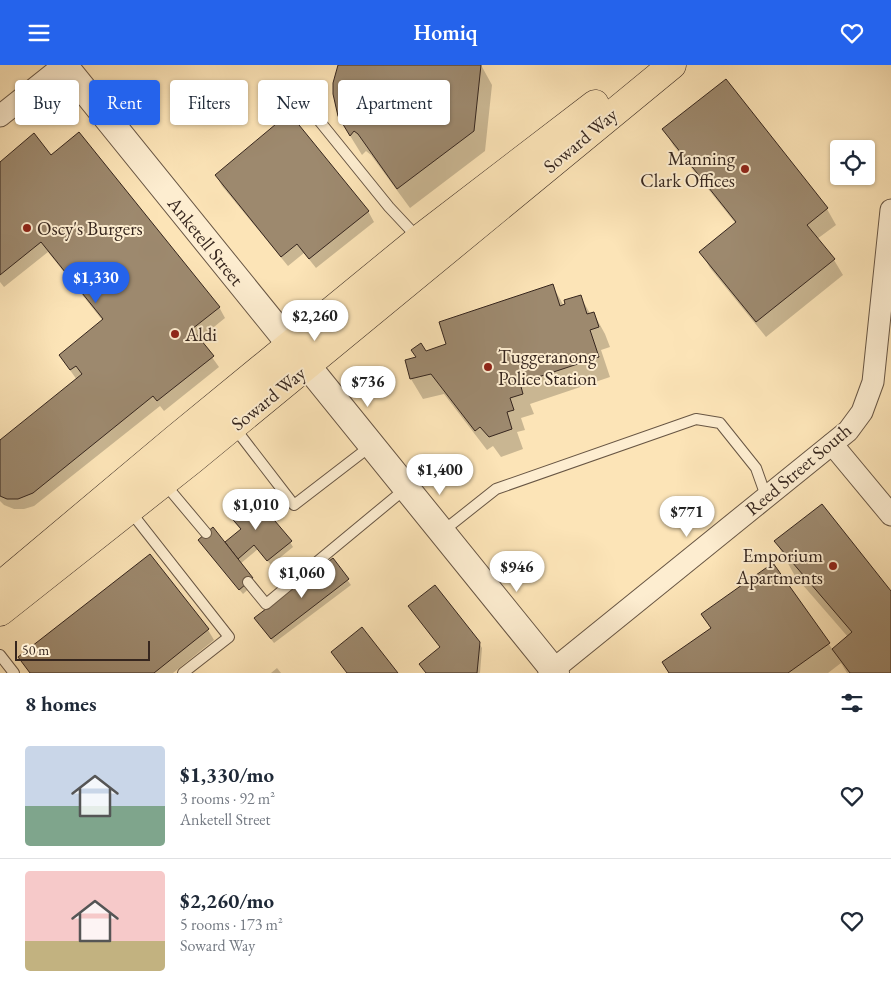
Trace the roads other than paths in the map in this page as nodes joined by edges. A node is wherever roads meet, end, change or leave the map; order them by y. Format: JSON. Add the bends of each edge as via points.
{"nodes":[{"id":1,"x":64,"y":65,"type":"edge"},
{"id":2,"x":643,"y":65,"type":"edge"},
{"id":3,"x":672,"y":65,"type":"edge"},
{"id":4,"x":0,"y":116,"type":"edge"},
{"id":5,"x":323,"y":125,"type":"edge"},
{"id":6,"x":891,"y":210,"type":"edge"},
{"id":7,"x":428,"y":249,"type":"junction"},
{"id":8,"x":290,"y":345,"type":"junction"},
{"id":9,"x":307,"y":366,"type":"junction"},
{"id":10,"x":234,"y":426,"type":"junction"},
{"id":11,"x":832,"y":444,"type":"junction"},
{"id":12,"x":372,"y":445,"type":"junction"},
{"id":13,"x":156,"y":472,"type":"junction"},
{"id":14,"x":406,"y":488,"type":"junction"},
{"id":15,"x":766,"y":496,"type":"junction"},
{"id":16,"x":122,"y":500,"type":"junction"},
{"id":17,"x":891,"y":515,"type":"edge"},
{"id":18,"x":442,"y":532,"type":"junction"},
{"id":19,"x":206,"y":533,"type":"dead end"},
{"id":20,"x":248,"y":582,"type":"dead end"},
{"id":21,"x":0,"y":586,"type":"edge"},
{"id":22,"x":0,"y":612,"type":"edge"},
{"id":23,"x":0,"y":655,"type":"edge"},
{"id":24,"x":552,"y":672,"type":"edge"},
{"id":25,"x":14,"y":673,"type":"edge"},
{"id":26,"x":183,"y":673,"type":"edge"}],
"edges":[{"from":1,"to":4,"type":"street"},
{"from":1,"to":8,"type":"street","name":"Anketell Street"},
{"from":2,"to":7,"type":"main road","name":"Soward Way"},
{"from":3,"to":7,"type":"main road","name":"Soward Way","via":[[594,127]]},
{"from":5,"to":7,"type":"lane"},
{"from":6,"to":11,"type":"street","name":"Reed Street South","via":[[873,382],[862,412],[848,431]]},
{"from":7,"to":8,"type":"main road","name":"Soward Way"},
{"from":7,"to":9,"type":"main road","name":"Soward Way"},
{"from":8,"to":9,"type":"street","name":"Anketell Street"},
{"from":8,"to":13,"type":"main road","name":"Soward Way"},
{"from":9,"to":10,"type":"main road","name":"Soward Way"},
{"from":9,"to":12,"type":"street","name":"Anketell Street"},
{"from":10,"to":12,"type":"lane","via":[[294,505]]},
{"from":10,"to":13,"type":"main road","name":"Soward Way"},
{"from":11,"to":15,"type":"street","name":"Reed Street South"},
{"from":11,"to":17,"type":"street"},
{"from":12,"to":14,"type":"street","name":"Anketell Street"},
{"from":13,"to":16,"type":"main road","name":"Soward Way"},
{"from":13,"to":19,"type":"lane"},
{"from":14,"to":18,"type":"street","name":"Anketell Street"},
{"from":14,"to":20,"type":"lane","via":[[266,604]]},
{"from":15,"to":18,"type":"lane","via":[[756,468],[720,423],[696,419],[496,489]]},
{"from":15,"to":24,"type":"street","name":"Reed Street South"},
{"from":16,"to":21,"type":"main road","name":"Soward Way"},
{"from":16,"to":22,"type":"main road","name":"Soward Way"},
{"from":16,"to":26,"type":"lane","via":[[229,637]]},
{"from":18,"to":24,"type":"street","name":"Anketell Street"},
{"from":23,"to":25,"type":"lane"}]}
